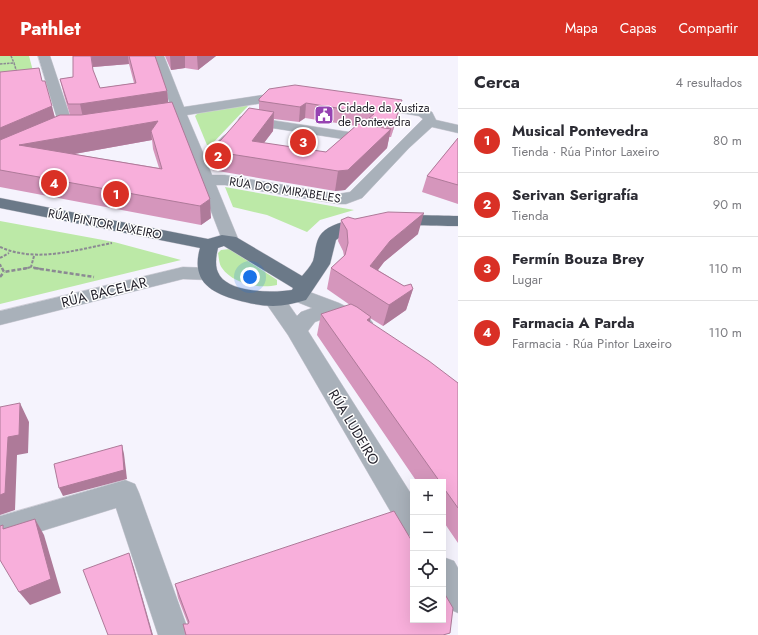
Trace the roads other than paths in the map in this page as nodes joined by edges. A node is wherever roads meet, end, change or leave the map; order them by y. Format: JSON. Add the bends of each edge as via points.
{"nodes":[{"id":1,"x":44,"y":56,"type":"edge"},
{"id":2,"x":158,"y":56,"type":"edge"},
{"id":3,"x":50,"y":76,"type":"junction"},
{"id":4,"x":25,"y":79,"type":"edge"},
{"id":5,"x":354,"y":102,"type":"edge"},
{"id":6,"x":180,"y":112,"type":"junction"},
{"id":7,"x":136,"y":119,"type":"edge"},
{"id":8,"x":245,"y":120,"type":"junction"},
{"id":9,"x":428,"y":122,"type":"junction"},
{"id":10,"x":458,"y":129,"type":"edge"},
{"id":11,"x":48,"y":134,"type":"edge"},
{"id":12,"x":404,"y":145,"type":"junction"},
{"id":13,"x":200,"y":164,"type":"junction"},
{"id":14,"x":206,"y":180,"type":"junction"},
{"id":15,"x":0,"y":203,"type":"edge"},
{"id":16,"x":458,"y":221,"type":"edge"},
{"id":17,"x":230,"y":240,"type":"junction"},
{"id":18,"x":210,"y":244,"type":"junction"},
{"id":19,"x":209,"y":274,"type":"junction"},
{"id":20,"x":300,"y":292,"type":"junction"},
{"id":21,"x":273,"y":299,"type":"junction"},
{"id":22,"x":332,"y":308,"type":"junction"},
{"id":23,"x":0,"y":318,"type":"edge"},
{"id":24,"x":296,"y":330,"type":"junction"},
{"id":25,"x":379,"y":336,"type":"edge"},
{"id":26,"x":410,"y":518,"type":"edge"},
{"id":27,"x":0,"y":530,"type":"edge"},
{"id":28,"x":446,"y":577,"type":"edge"},
{"id":29,"x":458,"y":597,"type":"edge"},
{"id":30,"x":174,"y":635,"type":"edge"}],
"edges":[{"from":1,"to":3,"type":"street"},
{"from":2,"to":6,"type":"street"},
{"from":3,"to":4,"type":"street"},
{"from":3,"to":11,"type":"street","via":[[65,122],[69,127]]},
{"from":5,"to":9,"type":"street","via":[[422,113],[429,117]]},
{"from":6,"to":7,"type":"street"},
{"from":6,"to":8,"type":"street","via":[[269,98]]},
{"from":6,"to":13,"type":"street"},
{"from":8,"to":12,"type":"street"},
{"from":8,"to":13,"type":"street","via":[[215,155]]},
{"from":9,"to":10,"type":"street"},
{"from":9,"to":12,"type":"street","name":"RÚA DOS MIRABELES"},
{"from":12,"to":14,"type":"street","name":"RÚA DOS MIRABELES","via":[[356,196],[346,199],[331,199],[225,180]]},
{"from":13,"to":14,"type":"street"},
{"from":14,"to":17,"type":"street"},
{"from":15,"to":18,"type":"main road","name":"RÚA PINTOR LAXEIRO"},
{"from":16,"to":20,"type":"main road","via":[[372,222],[338,230],[330,235],[322,262]]},
{"from":17,"to":18,"type":"main road","name":"RÚA PINTOR LAXEIRO"},
{"from":17,"to":20,"type":"main road"},
{"from":18,"to":19,"type":"main road","via":[[206,257]]},
{"from":19,"to":21,"type":"main road","via":[[214,282],[228,291]]},
{"from":19,"to":23,"type":"street","name":"RÚA BACELAR","via":[[183,273]]},
{"from":20,"to":21,"type":"main road"},
{"from":20,"to":22,"type":"street"},
{"from":20,"to":24,"type":"street","via":[[293,318]]},
{"from":21,"to":24,"type":"street","name":"RÚA LUDEIRO"},
{"from":22,"to":24,"type":"street","via":[[308,317]]},
{"from":22,"to":25,"type":"street","via":[[360,322]]},
{"from":24,"to":26,"type":"street","name":"RÚA LUDEIRO"},
{"from":27,"to":30,"type":"street","via":[[126,493]]},
{"from":28,"to":29,"type":"street"}]}
